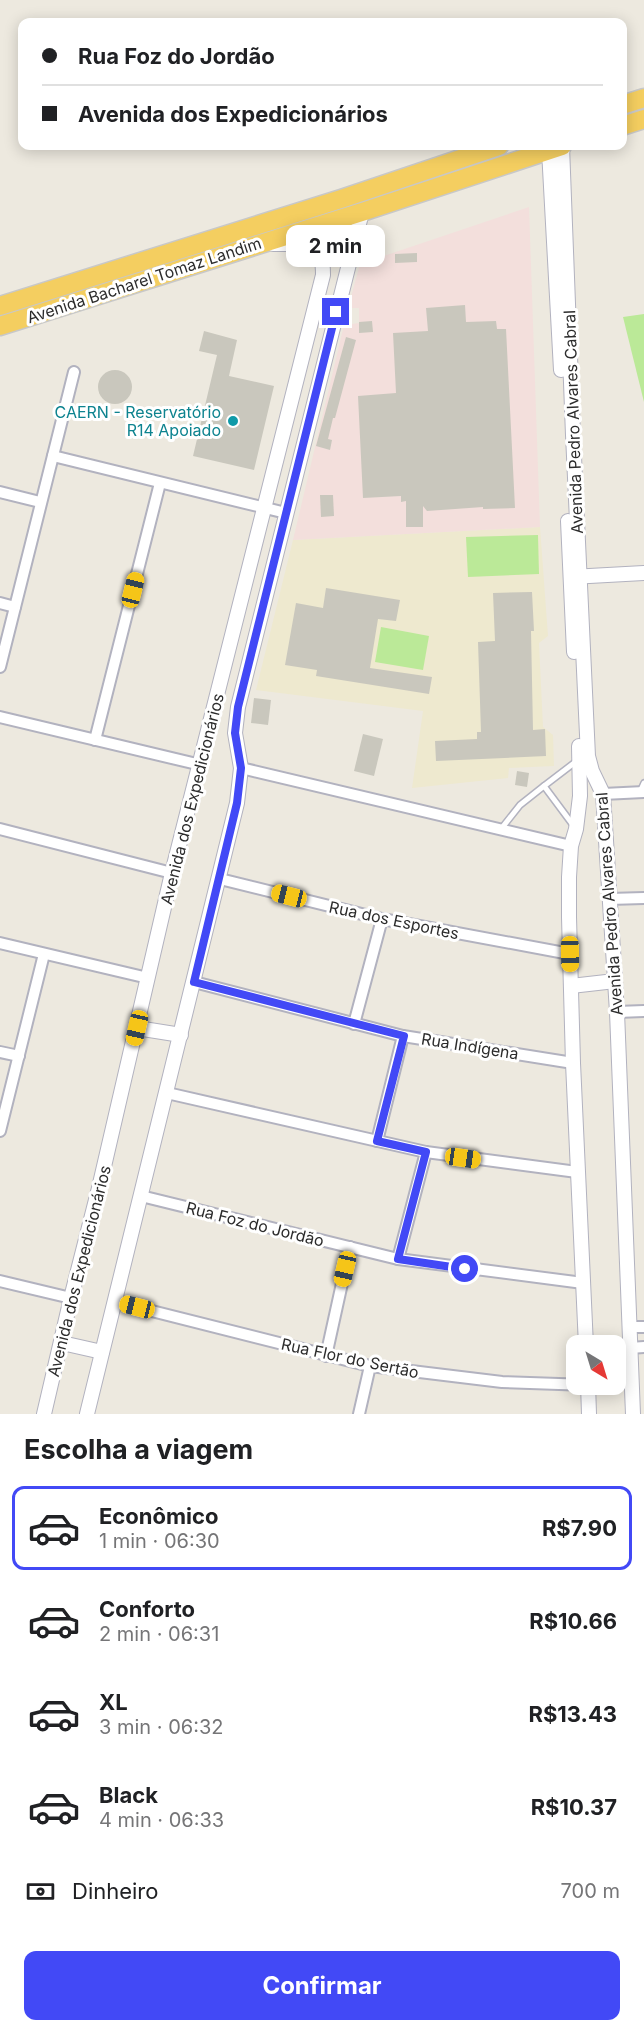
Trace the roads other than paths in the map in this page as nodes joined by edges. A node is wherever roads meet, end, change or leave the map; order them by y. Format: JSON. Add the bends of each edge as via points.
{"nodes":[{"id":1,"x":644,"y":98,"type":"edge"},
{"id":2,"x":627,"y":103,"type":"edge"},
{"id":3,"x":644,"y":119,"type":"edge"},
{"id":4,"x":627,"y":124,"type":"edge"},
{"id":5,"x":487,"y":150,"type":"edge"},
{"id":6,"x":549,"y":150,"type":"edge"},
{"id":7,"x":558,"y":150,"type":"edge"},
{"id":8,"x":362,"y":212,"type":"junction"},
{"id":9,"x":253,"y":245,"type":"junction"},
{"id":10,"x":0,"y":306,"type":"edge"},
{"id":11,"x":0,"y":326,"type":"edge"},
{"id":12,"x":302,"y":357,"type":"junction"},
{"id":13,"x":324,"y":362,"type":"junction"},
{"id":14,"x":74,"y":372,"type":"dead end"},
{"id":15,"x":53,"y":456,"type":"junction"},
{"id":16,"x":160,"y":483,"type":"junction"},
{"id":17,"x":0,"y":492,"type":"edge"},
{"id":18,"x":40,"y":502,"type":"junction"},
{"id":19,"x":266,"y":508,"type":"junction"},
{"id":20,"x":286,"y":513,"type":"junction"},
{"id":21,"x":644,"y":573,"type":"edge"},
{"id":22,"x":574,"y":577,"type":"junction"},
{"id":23,"x":0,"y":603,"type":"edge"},
{"id":24,"x":15,"y":607,"type":"junction"},
{"id":25,"x":0,"y":668,"type":"edge"},
{"id":26,"x":0,"y":717,"type":"edge"},
{"id":27,"x":96,"y":741,"type":"junction"},
{"id":28,"x":584,"y":758,"type":"junction"},
{"id":29,"x":201,"y":765,"type":"junction"},
{"id":30,"x":241,"y":768,"type":"junction"},
{"id":31,"x":544,"y":786,"type":"junction"},
{"id":32,"x":643,"y":789,"type":"edge"},
{"id":33,"x":603,"y":794,"type":"junction"},
{"id":34,"x":0,"y":829,"type":"edge"},
{"id":35,"x":576,"y":829,"type":"junction"},
{"id":36,"x":501,"y":830,"type":"junction"},
{"id":37,"x":572,"y":846,"type":"junction"},
{"id":38,"x":172,"y":873,"type":"junction"},
{"id":39,"x":220,"y":879,"type":"junction"},
{"id":40,"x":644,"y":898,"type":"edge"},
{"id":41,"x":609,"y":899,"type":"junction"},
{"id":42,"x":382,"y":920,"type":"junction"},
{"id":43,"x":0,"y":943,"type":"edge"},
{"id":44,"x":44,"y":954,"type":"junction"},
{"id":45,"x":570,"y":954,"type":"junction"},
{"id":46,"x":148,"y":978,"type":"junction"},
{"id":47,"x":615,"y":981,"type":"junction"},
{"id":48,"x":194,"y":982,"type":"junction"},
{"id":49,"x":571,"y":987,"type":"junction"},
{"id":50,"x":644,"y":1011,"type":"edge"},
{"id":51,"x":617,"y":1012,"type":"junction"},
{"id":52,"x":354,"y":1024,"type":"junction"},
{"id":53,"x":137,"y":1028,"type":"junction"},
{"id":54,"x":181,"y":1035,"type":"junction"},
{"id":55,"x":404,"y":1036,"type":"junction"},
{"id":56,"x":0,"y":1052,"type":"edge"},
{"id":57,"x":19,"y":1056,"type":"junction"},
{"id":58,"x":573,"y":1063,"type":"junction"},
{"id":59,"x":167,"y":1093,"type":"junction"},
{"id":60,"x":0,"y":1131,"type":"edge"},
{"id":61,"x":377,"y":1141,"type":"junction"},
{"id":62,"x":426,"y":1152,"type":"junction"},
{"id":63,"x":577,"y":1172,"type":"junction"},
{"id":64,"x":141,"y":1196,"type":"junction"},
{"id":65,"x":350,"y":1247,"type":"junction"},
{"id":66,"x":398,"y":1259,"type":"junction"},
{"id":67,"x":0,"y":1281,"type":"edge"},
{"id":68,"x":583,"y":1283,"type":"junction"},
{"id":69,"x":71,"y":1298,"type":"junction"},
{"id":70,"x":116,"y":1302,"type":"junction"},
{"id":71,"x":629,"y":1327,"type":"junction"},
{"id":72,"x":644,"y":1327,"type":"edge"},
{"id":73,"x":585,"y":1335,"type":"edge"},
{"id":74,"x":62,"y":1344,"type":"junction"},
{"id":75,"x":637,"y":1348,"type":"edge"},
{"id":76,"x":102,"y":1352,"type":"junction"},
{"id":77,"x":326,"y":1356,"type":"junction"},
{"id":78,"x":370,"y":1366,"type":"junction"},
{"id":79,"x":626,"y":1369,"type":"edge"},
{"id":80,"x":630,"y":1369,"type":"junction"},
{"id":81,"x":566,"y":1384,"type":"edge"},
{"id":82,"x":588,"y":1395,"type":"edge"},
{"id":83,"x":44,"y":1414,"type":"edge"},
{"id":84,"x":87,"y":1414,"type":"edge"},
{"id":85,"x":359,"y":1414,"type":"edge"},
{"id":86,"x":589,"y":1414,"type":"edge"},
{"id":87,"x":633,"y":1414,"type":"edge"}],
"edges":[{"from":1,"to":2,"type":"highway"},
{"from":3,"to":4,"type":"highway"},
{"from":5,"to":10,"type":"highway","name":"Avenida Bacharel Tomaz Landim"},
{"from":6,"to":8,"type":"highway","name":"Avenida Bacharel Tomaz Landim"},
{"from":7,"to":22,"type":"street","name":"Avenida Pedro Alvares Cabral","via":[[563,400]]},
{"from":8,"to":9,"type":"highway","name":"Avenida Bacharel Tomaz Landim"},
{"from":8,"to":13,"type":"street","name":"Avenida dos Expedicionários"},
{"from":9,"to":11,"type":"highway","name":"Avenida Bacharel Tomaz Landim"},
{"from":9,"to":12,"type":"street","name":"Avenida dos Expedicionários","via":[[308,243],[320,253],[323,275]]},
{"from":12,"to":13,"type":"street"},
{"from":12,"to":19,"type":"street","name":"Avenida dos Expedicionários"},
{"from":13,"to":20,"type":"street","name":"Avenida dos Expedicionários"},
{"from":14,"to":15,"type":"street"},
{"from":15,"to":16,"type":"street"},
{"from":15,"to":18,"type":"street"},
{"from":16,"to":19,"type":"street"},
{"from":16,"to":27,"type":"street"},
{"from":17,"to":18,"type":"street"},
{"from":18,"to":24,"type":"street"},
{"from":19,"to":20,"type":"street"},
{"from":19,"to":29,"type":"street","name":"Avenida dos Expedicionários"},
{"from":20,"to":30,"type":"street","name":"Avenida dos Expedicionários","via":[[236,720]]},
{"from":21,"to":22,"type":"street"},
{"from":22,"to":28,"type":"street","name":"Avenida Pedro Alvares Cabral"},
{"from":23,"to":24,"type":"street"},
{"from":24,"to":25,"type":"street"},
{"from":26,"to":27,"type":"street"},
{"from":27,"to":29,"type":"street"},
{"from":28,"to":31,"type":"lane"},
{"from":28,"to":33,"type":"street","name":"Avenida Pedro Alvares Cabral"},
{"from":28,"to":35,"type":"street","name":"Avenida Pedro Alvares Cabral"},
{"from":29,"to":38,"type":"street","name":"Avenida dos Expedicionários"},
{"from":30,"to":36,"type":"street"},
{"from":30,"to":39,"type":"street","name":"Avenida dos Expedicionários"},
{"from":31,"to":35,"type":"lane"},
{"from":31,"to":36,"type":"lane","via":[[520,805]]},
{"from":32,"to":33,"type":"street"},
{"from":33,"to":41,"type":"street","name":"Avenida Pedro Alvares Cabral"},
{"from":34,"to":38,"type":"street"},
{"from":35,"to":37,"type":"street","name":"Avenida Pedro Alvares Cabral"},
{"from":36,"to":37,"type":"street"},
{"from":37,"to":45,"type":"street","name":"Avenida Pedro Alvares Cabral"},
{"from":38,"to":46,"type":"street","name":"Avenida dos Expedicionários"},
{"from":39,"to":42,"type":"street","name":"Rua dos Esportes"},
{"from":39,"to":48,"type":"street","name":"Avenida dos Expedicionários"},
{"from":40,"to":41,"type":"street"},
{"from":41,"to":47,"type":"street","name":"Avenida Pedro Alvares Cabral"},
{"from":42,"to":45,"type":"street","name":"Rua dos Esportes"},
{"from":42,"to":52,"type":"street"},
{"from":43,"to":44,"type":"street"},
{"from":44,"to":46,"type":"street"},
{"from":44,"to":57,"type":"street"},
{"from":45,"to":49,"type":"street","name":"Avenida Pedro Alvares Cabral"},
{"from":46,"to":53,"type":"street","name":"Avenida dos Expedicionários"},
{"from":47,"to":49,"type":"street"},
{"from":47,"to":51,"type":"street","name":"Avenida Pedro Alvares Cabral"},
{"from":48,"to":52,"type":"street","name":"Rua Indígena"},
{"from":48,"to":54,"type":"street","name":"Avenida dos Expedicionários"},
{"from":49,"to":58,"type":"street","name":"Avenida Pedro Alvares Cabral"},
{"from":50,"to":51,"type":"street"},
{"from":51,"to":71,"type":"street","name":"Avenida Pedro Alvares Cabral"},
{"from":52,"to":55,"type":"street","name":"Rua Indígena"},
{"from":53,"to":54,"type":"street"},
{"from":53,"to":69,"type":"street","name":"Avenida dos Expedicionários"},
{"from":54,"to":59,"type":"street","name":"Avenida dos Expedicionários"},
{"from":55,"to":58,"type":"street","name":"Rua Indígena"},
{"from":55,"to":61,"type":"street"},
{"from":56,"to":57,"type":"street"},
{"from":57,"to":60,"type":"street"},
{"from":58,"to":63,"type":"street","name":"Avenida Pedro Alvares Cabral"},
{"from":59,"to":61,"type":"street"},
{"from":59,"to":64,"type":"street","name":"Avenida dos Expedicionários"},
{"from":61,"to":62,"type":"street"},
{"from":62,"to":63,"type":"street"},
{"from":62,"to":66,"type":"street"},
{"from":63,"to":68,"type":"street","name":"Avenida Pedro Alvares Cabral"},
{"from":64,"to":65,"type":"street","name":"Rua Foz do Jordão"},
{"from":64,"to":70,"type":"street","name":"Avenida dos Expedicionários"},
{"from":65,"to":66,"type":"street","name":"Rua Foz do Jordão"},
{"from":65,"to":77,"type":"street"},
{"from":66,"to":68,"type":"street","name":"Rua Foz do Jordão"},
{"from":67,"to":69,"type":"street"},
{"from":68,"to":73,"type":"street","name":"Avenida Pedro Alvares Cabral"},
{"from":69,"to":74,"type":"street","name":"Avenida dos Expedicionários"},
{"from":70,"to":76,"type":"street","name":"Avenida dos Expedicionários"},
{"from":70,"to":77,"type":"street","name":"Rua Flor do Sertão"},
{"from":71,"to":72,"type":"street"},
{"from":71,"to":75,"type":"street","name":"Avenida Pedro Alvares Cabral"},
{"from":74,"to":76,"type":"street"},
{"from":74,"to":83,"type":"street","name":"Avenida dos Expedicionários"},
{"from":75,"to":80,"type":"street","name":"Avenida Pedro Alvares Cabral"},
{"from":76,"to":84,"type":"street","name":"Avenida dos Expedicionários"},
{"from":77,"to":78,"type":"street","name":"Rua Flor do Sertão"},
{"from":78,"to":81,"type":"street","name":"Rua Flor do Sertão","via":[[502,1382]]},
{"from":78,"to":85,"type":"street"},
{"from":79,"to":80,"type":"street"},
{"from":80,"to":87,"type":"street","name":"Avenida Pedro Alvares Cabral"},
{"from":82,"to":86,"type":"street"}]}
